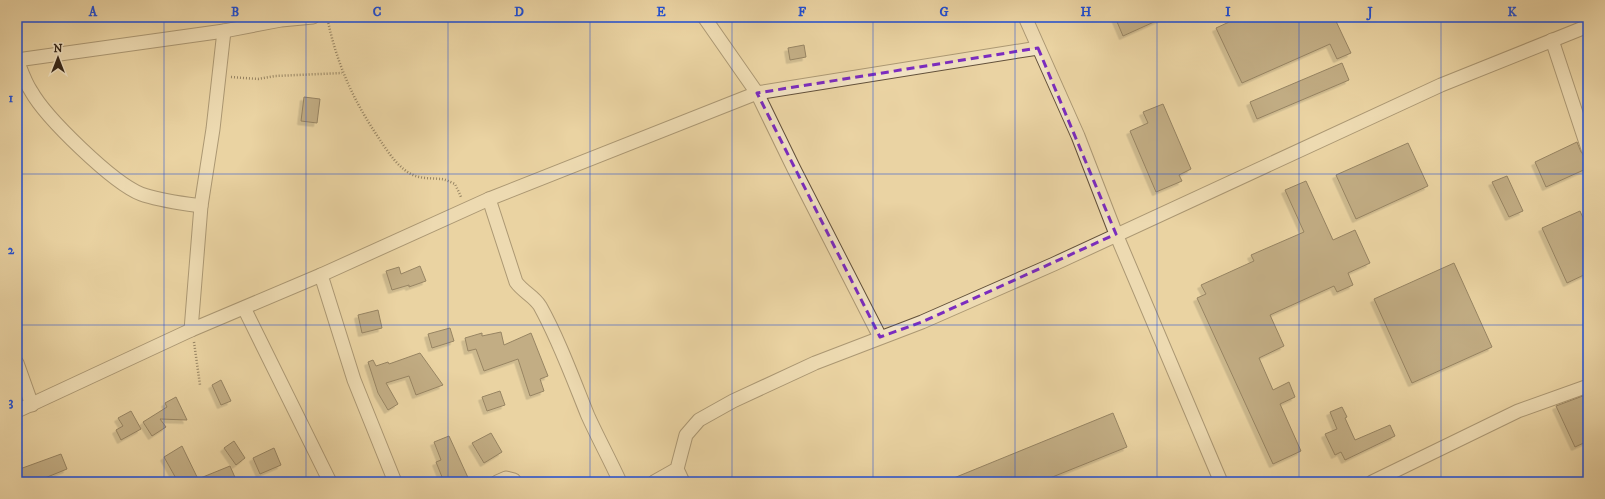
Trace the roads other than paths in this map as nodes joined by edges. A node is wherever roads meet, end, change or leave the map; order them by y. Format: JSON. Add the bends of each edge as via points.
{"nodes":[{"id":1,"x":313,"y":17,"type":"edge"},
{"id":2,"x":704,"y":17,"type":"edge"},
{"id":3,"x":1025,"y":17,"type":"edge"},
{"id":4,"x":1588,"y":26,"type":"edge"},
{"id":5,"x":224,"y":31,"type":"junction"},
{"id":6,"x":1552,"y":40,"type":"junction"},
{"id":7,"x":1038,"y":48,"type":"junction"},
{"id":8,"x":17,"y":60,"type":"edge"},
{"id":9,"x":757,"y":93,"type":"junction"},
{"id":10,"x":1588,"y":149,"type":"edge"},
{"id":11,"x":489,"y":199,"type":"junction"},
{"id":12,"x":201,"y":206,"type":"junction"},
{"id":13,"x":1116,"y":234,"type":"junction"},
{"id":14,"x":321,"y":275,"type":"junction"},
{"id":15,"x":244,"y":308,"type":"junction"},
{"id":16,"x":191,"y":330,"type":"junction"},
{"id":17,"x":880,"y":337,"type":"junction"},
{"id":18,"x":17,"y":363,"type":"edge"},
{"id":19,"x":1588,"y":386,"type":"edge"},
{"id":20,"x":32,"y":405,"type":"junction"},
{"id":21,"x":17,"y":411,"type":"edge"},
{"id":22,"x":677,"y":469,"type":"junction"},
{"id":23,"x":330,"y":482,"type":"edge"},
{"id":24,"x":395,"y":482,"type":"edge"},
{"id":25,"x":497,"y":482,"type":"edge"},
{"id":26,"x":516,"y":482,"type":"edge"},
{"id":27,"x":620,"y":482,"type":"edge"},
{"id":28,"x":654,"y":482,"type":"edge"},
{"id":29,"x":683,"y":482,"type":"edge"},
{"id":30,"x":1221,"y":482,"type":"edge"},
{"id":31,"x":1372,"y":482,"type":"edge"}],
"edges":[{"from":1,"to":5,"type":"street","via":[[281,20]]},
{"from":2,"to":9,"type":"street"},
{"from":3,"to":7,"type":"street"},
{"from":4,"to":6,"type":"street"},
{"from":5,"to":8,"type":"street"},
{"from":5,"to":12,"type":"street"},
{"from":6,"to":10,"type":"street"},
{"from":6,"to":13,"type":"street","via":[[1441,85]]},
{"from":7,"to":9,"type":"street"},
{"from":7,"to":13,"type":"street","via":[[1078,136]]},
{"from":8,"to":12,"type":"street","via":[[31,91],[46,112],[120,183],[141,194]]},
{"from":9,"to":11,"type":"street"},
{"from":9,"to":17,"type":"street"},
{"from":11,"to":14,"type":"street"},
{"from":11,"to":27,"type":"street","via":[[516,282],[540,306]]},
{"from":12,"to":16,"type":"street"},
{"from":13,"to":17,"type":"street","via":[[922,322]]},
{"from":13,"to":30,"type":"street"},
{"from":14,"to":15,"type":"street"},
{"from":14,"to":24,"type":"street","via":[[354,380]]},
{"from":15,"to":16,"type":"street"},
{"from":15,"to":23,"type":"street"},
{"from":16,"to":20,"type":"street"},
{"from":17,"to":22,"type":"street","via":[[776,381],[699,420],[686,435]]},
{"from":18,"to":20,"type":"street"},
{"from":19,"to":31,"type":"street","via":[[1518,411]]},
{"from":20,"to":21,"type":"street"},
{"from":22,"to":28,"type":"street"},
{"from":22,"to":29,"type":"street"},
{"from":25,"to":26,"type":"street","via":[[506,478]]}]}
